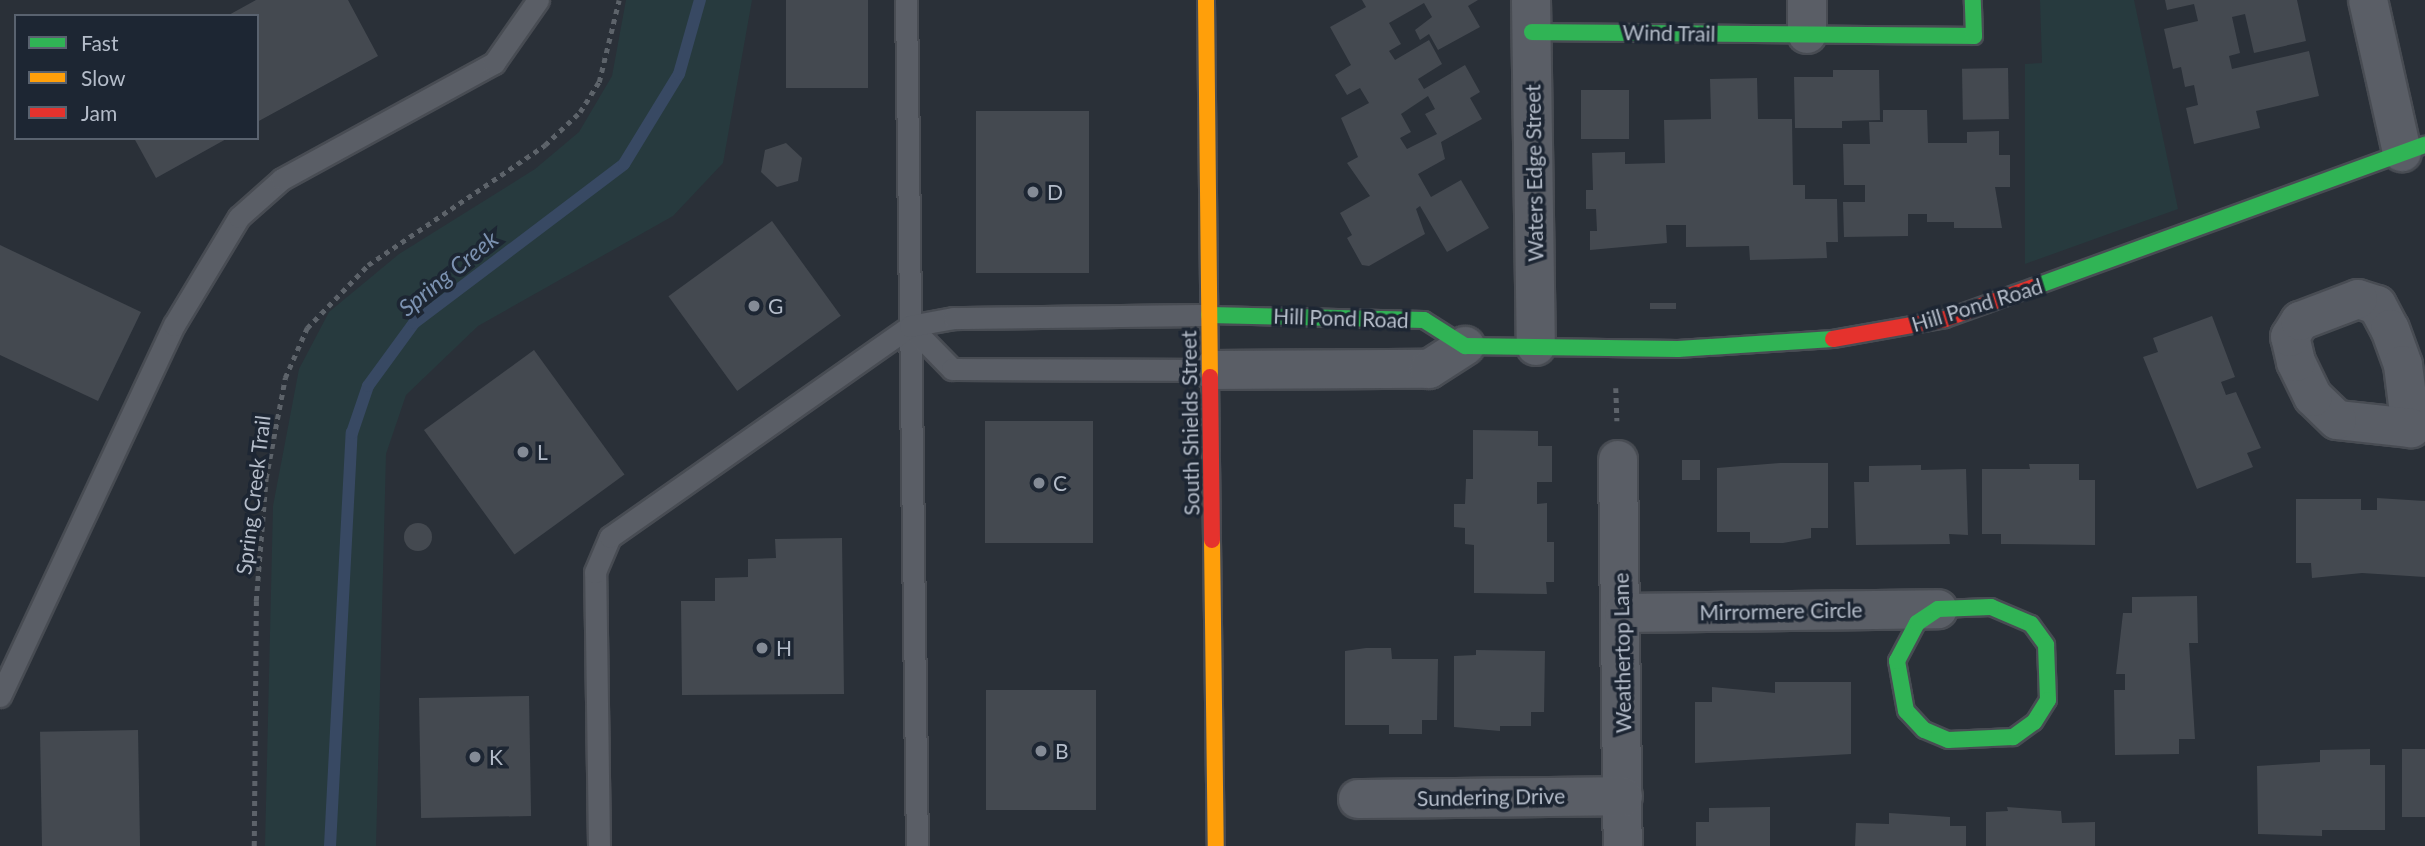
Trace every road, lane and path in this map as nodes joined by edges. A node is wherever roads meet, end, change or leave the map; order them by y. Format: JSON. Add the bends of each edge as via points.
{"nodes":[{"id":1,"x":538,"y":0,"type":"edge"},
{"id":2,"x":619,"y":0,"type":"edge"},
{"id":3,"x":906,"y":0,"type":"edge"},
{"id":4,"x":1206,"y":0,"type":"edge"},
{"id":5,"x":1973,"y":0,"type":"edge"},
{"id":6,"x":2368,"y":0,"type":"edge"},
{"id":7,"x":1531,"y":16,"type":"edge"},
{"id":8,"x":1807,"y":17,"type":"edge"},
{"id":9,"x":2414,"y":149,"type":"edge"},
{"id":10,"x":1209,"y":315,"type":"junction"},
{"id":11,"x":910,"y":326,"type":"junction"},
{"id":12,"x":1465,"y":346,"type":"junction"},
{"id":13,"x":1536,"y":346,"type":"junction"},
{"id":14,"x":1615,"y":350,"type":"junction"},
{"id":15,"x":1212,"y":370,"type":"junction"},
{"id":16,"x":1618,"y":460,"type":"joint"},
{"id":17,"x":1938,"y":609,"type":"junction"},
{"id":18,"x":1623,"y":612,"type":"junction"},
{"id":19,"x":0,"y":696,"type":"edge"},
{"id":20,"x":1623,"y":796,"type":"junction"},
{"id":21,"x":1358,"y":799,"type":"dead end"},
{"id":22,"x":254,"y":846,"type":"edge"},
{"id":23,"x":599,"y":846,"type":"edge"},
{"id":24,"x":917,"y":846,"type":"edge"},
{"id":25,"x":1216,"y":846,"type":"edge"},
{"id":26,"x":1623,"y":846,"type":"edge"}],
"edges":[{"from":1,"to":19,"type":"lane","via":[[494,63],[282,179],[239,217],[174,325]]},
{"from":2,"to":22,"type":"path","name":"Spring Creek Trail","via":[[599,82],[580,112],[545,145],[368,265],[307,328],[285,378],[266,478],[256,601]]},
{"from":3,"to":11,"type":"lane"},
{"from":4,"to":10,"type":"street","name":"South Shields Street"},
{"from":5,"to":8,"type":"street","name":"Wind Trail","via":[[1974,36]]},
{"from":6,"to":9,"type":"street"},
{"from":7,"to":8,"type":"street","name":"Wind Trail"},
{"from":7,"to":13,"type":"street","name":"Waters Edge Street"},
{"from":9,"to":14,"type":"street","name":"Hill Pond Road","via":[[2156,247],[1945,319],[1846,338]]},
{"from":10,"to":11,"type":"lane","via":[[954,318]]},
{"from":10,"to":12,"type":"street","name":"Hill Pond Road","via":[[1424,320]]},
{"from":10,"to":15,"type":"street","name":"South Shields Street"},
{"from":11,"to":15,"type":"lane","via":[[952,369]]},
{"from":11,"to":23,"type":"lane","via":[[610,537],[595,572]]},
{"from":11,"to":24,"type":"lane"},
{"from":12,"to":13,"type":"street","name":"Hill Pond Road"},
{"from":12,"to":15,"type":"street","via":[[1429,369]]},
{"from":13,"to":14,"type":"street","name":"Hill Pond Road"},
{"from":14,"to":16,"type":"path"},
{"from":15,"to":25,"type":"street","name":"South Shields Street"},
{"from":16,"to":18,"type":"street","name":"Weathertop Lane"},
{"from":17,"to":17,"type":"street","name":"Mirrormere Circle","via":[[1991,607],[2031,624],[2046,645],[2050,667],[2048,700],[2034,722],[1996,741],[1948,740],[1924,730],[1906,711],[1897,661],[1917,623]]},
{"from":17,"to":18,"type":"street","name":"Mirrormere Circle"},
{"from":18,"to":20,"type":"street","name":"Weathertop Lane"},
{"from":20,"to":21,"type":"street","name":"Sundering Drive"},
{"from":20,"to":26,"type":"street","name":"Weathertop Lane"}]}
